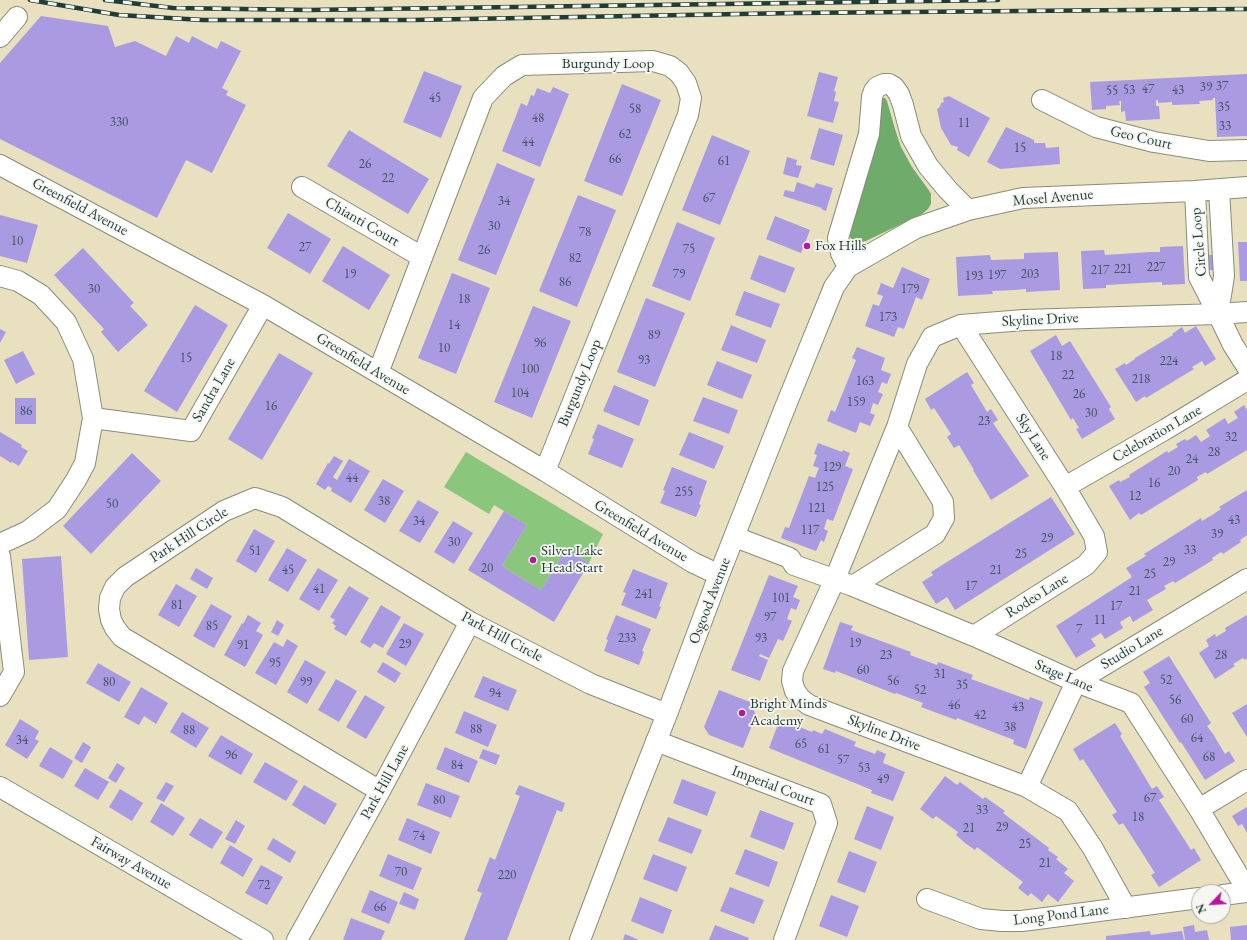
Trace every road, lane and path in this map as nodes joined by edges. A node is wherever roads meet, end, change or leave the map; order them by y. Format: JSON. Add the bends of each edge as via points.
{"nodes":[{"id":1,"x":17,"y":17,"type":"dead end"},
{"id":2,"x":0,"y":37,"type":"edge"},
{"id":3,"x":1042,"y":100,"type":"dead end"},
{"id":4,"x":1247,"y":150,"type":"edge"},
{"id":5,"x":0,"y":165,"type":"edge"},
{"id":6,"x":302,"y":187,"type":"dead end"},
{"id":7,"x":1247,"y":187,"type":"edge"},
{"id":8,"x":1219,"y":190,"type":"junction"},
{"id":9,"x":1195,"y":191,"type":"junction"},
{"id":10,"x":968,"y":210,"type":"junction"},
{"id":11,"x":422,"y":257,"type":"junction"},
{"id":12,"x":848,"y":267,"type":"junction"},
{"id":13,"x":0,"y":276,"type":"edge"},
{"id":14,"x":263,"y":305,"type":"junction"},
{"id":15,"x":1247,"y":312,"type":"edge"},
{"id":16,"x":1218,"y":314,"type":"junction"},
{"id":17,"x":961,"y":325,"type":"junction"},
{"id":18,"x":1247,"y":367,"type":"edge"},
{"id":19,"x":378,"y":373,"type":"junction"},
{"id":20,"x":1247,"y":380,"type":"edge"},
{"id":21,"x":93,"y":418,"type":"junction"},
{"id":22,"x":897,"y":427,"type":"junction"},
{"id":23,"x":545,"y":471,"type":"junction"},
{"id":24,"x":1066,"y":487,"type":"junction"},
{"id":25,"x":732,"y":543,"type":"junction"},
{"id":26,"x":0,"y":544,"type":"edge"},
{"id":27,"x":1097,"y":552,"type":"joint"},
{"id":28,"x":0,"y":556,"type":"edge"},
{"id":29,"x":719,"y":576,"type":"junction"},
{"id":30,"x":1247,"y":579,"type":"edge"},
{"id":31,"x":844,"y":582,"type":"junction"},
{"id":32,"x":470,"y":622,"type":"junction"},
{"id":33,"x":974,"y":636,"type":"junction"},
{"id":34,"x":1076,"y":682,"type":"junction"},
{"id":35,"x":0,"y":696,"type":"edge"},
{"id":36,"x":667,"y":714,"type":"junction"},
{"id":37,"x":656,"y":742,"type":"junction"},
{"id":38,"x":1247,"y":780,"type":"edge"},
{"id":39,"x":0,"y":787,"type":"edge"},
{"id":40,"x":1027,"y":787,"type":"junction"},
{"id":41,"x":380,"y":791,"type":"junction"},
{"id":42,"x":1199,"y":810,"type":"junction"},
{"id":43,"x":1247,"y":891,"type":"edge"},
{"id":44,"x":1231,"y":894,"type":"edge"},
{"id":45,"x":927,"y":899,"type":"dead end"},
{"id":46,"x":1191,"y":899,"type":"edge"},
{"id":47,"x":1126,"y":908,"type":"junction"},
{"id":48,"x":263,"y":940,"type":"edge"},
{"id":49,"x":297,"y":940,"type":"edge"},
{"id":50,"x":580,"y":940,"type":"edge"},
{"id":51,"x":784,"y":940,"type":"edge"}],
"edges":[{"from":1,"to":2,"type":"street"},
{"from":3,"to":4,"type":"street","name":"Geo Court","via":[[1096,127],[1154,142],[1209,151]]},
{"from":5,"to":14,"type":"street","name":"Greenfield Avenue"},
{"from":6,"to":11,"type":"street","name":"Chianti Court"},
{"from":7,"to":8,"type":"street","name":"Mosel Avenue"},
{"from":8,"to":9,"type":"street","name":"Mosel Avenue"},
{"from":8,"to":16,"type":"street","name":"Circle Loop","via":[[1224,276]]},
{"from":9,"to":10,"type":"street","name":"Mosel Avenue","via":[[1023,198]]},
{"from":9,"to":16,"type":"street","name":"Circle Loop","via":[[1199,277]]},
{"from":10,"to":12,"type":"street","name":"Mosel Avenue","via":[[916,228]]},
{"from":10,"to":12,"type":"street","via":[[928,166],[911,136],[903,105],[894,87],[889,84],[877,87],[872,97],[869,134],[838,238],[841,253]]},
{"from":11,"to":19,"type":"street","name":"Burgundy Loop"},
{"from":11,"to":23,"type":"street","name":"Burgundy Loop","via":[[483,98],[504,76],[522,65],[653,61],[670,66],[686,83],[691,98],[688,115]]},
{"from":12,"to":25,"type":"street","name":"Osgood Avenue","via":[[834,287]]},
{"from":13,"to":21,"type":"street","via":[[41,294],[66,322],[83,359]]},
{"from":14,"to":19,"type":"street","name":"Greenfield Avenue"},
{"from":14,"to":21,"type":"street","name":"Sandra Lane","via":[[191,431]]},
{"from":15,"to":16,"type":"street","name":"Skyline Drive"},
{"from":16,"to":17,"type":"street","name":"Skyline Drive"},
{"from":16,"to":18,"type":"street","name":"Circle Loop"},
{"from":17,"to":22,"type":"street","name":"Skyline Drive","via":[[932,337],[917,364]]},
{"from":17,"to":24,"type":"street","name":"Sky Lane"},
{"from":19,"to":23,"type":"street","name":"Greenfield Avenue"},
{"from":20,"to":24,"type":"street","name":"Celebration Lane"},
{"from":21,"to":26,"type":"street","via":[[85,463],[57,509],[28,531]]},
{"from":22,"to":31,"type":"street","name":"Skyline Drive"},
{"from":22,"to":31,"type":"street","via":[[943,502],[944,518],[935,534]]},
{"from":23,"to":29,"type":"street","name":"Greenfield Avenue"},
{"from":24,"to":27,"type":"street","name":"Sky Lane","via":[[1094,536]]},
{"from":25,"to":29,"type":"street","name":"Osgood Avenue"},
{"from":25,"to":31,"type":"street","name":"Stage Lane","via":[[790,558],[794,565]]},
{"from":27,"to":33,"type":"street","name":"Rodeo Lane","via":[[1086,565]]},
{"from":28,"to":35,"type":"street","via":[[14,672]]},
{"from":29,"to":36,"type":"street","name":"Osgood Avenue"},
{"from":30,"to":34,"type":"street","name":"Studio Lane"},
{"from":31,"to":33,"type":"street","name":"Stage Lane"},
{"from":31,"to":40,"type":"street","name":"Skyline Drive","via":[[793,671],[792,682],[801,699],[809,705]]},
{"from":32,"to":36,"type":"street","name":"Park Hill Circle","via":[[591,684]]},
{"from":32,"to":41,"type":"street","name":"Park Hill Lane"},
{"from":32,"to":41,"type":"street","name":"Park Hill Circle","via":[[282,507],[255,498],[224,511],[125,577],[115,587],[109,609],[111,620],[122,637]]},
{"from":33,"to":34,"type":"street","name":"Stage Lane"},
{"from":34,"to":40,"type":"street"},
{"from":34,"to":42,"type":"street","name":"Stage Lane","via":[[1131,703]]},
{"from":36,"to":37,"type":"street","name":"Osgood Avenue"},
{"from":37,"to":50,"type":"street","name":"Osgood Avenue"},
{"from":37,"to":51,"type":"street","name":"Imperial Court","via":[[821,804],[827,823]]},
{"from":38,"to":42,"type":"street"},
{"from":39,"to":48,"type":"street","name":"Fairway Avenue"},
{"from":40,"to":47,"type":"street","name":"Skyline Drive","via":[[1068,812],[1092,847]]},
{"from":41,"to":49,"type":"street","name":"Park Hill Lane"},
{"from":42,"to":43,"type":"street","name":"Stage Lane"},
{"from":43,"to":44,"type":"street"},
{"from":45,"to":47,"type":"street","name":"Long Pond Lane","via":[[981,919],[1002,922]]},
{"from":46,"to":47,"type":"street","name":"Long Pond Lane"}]}
